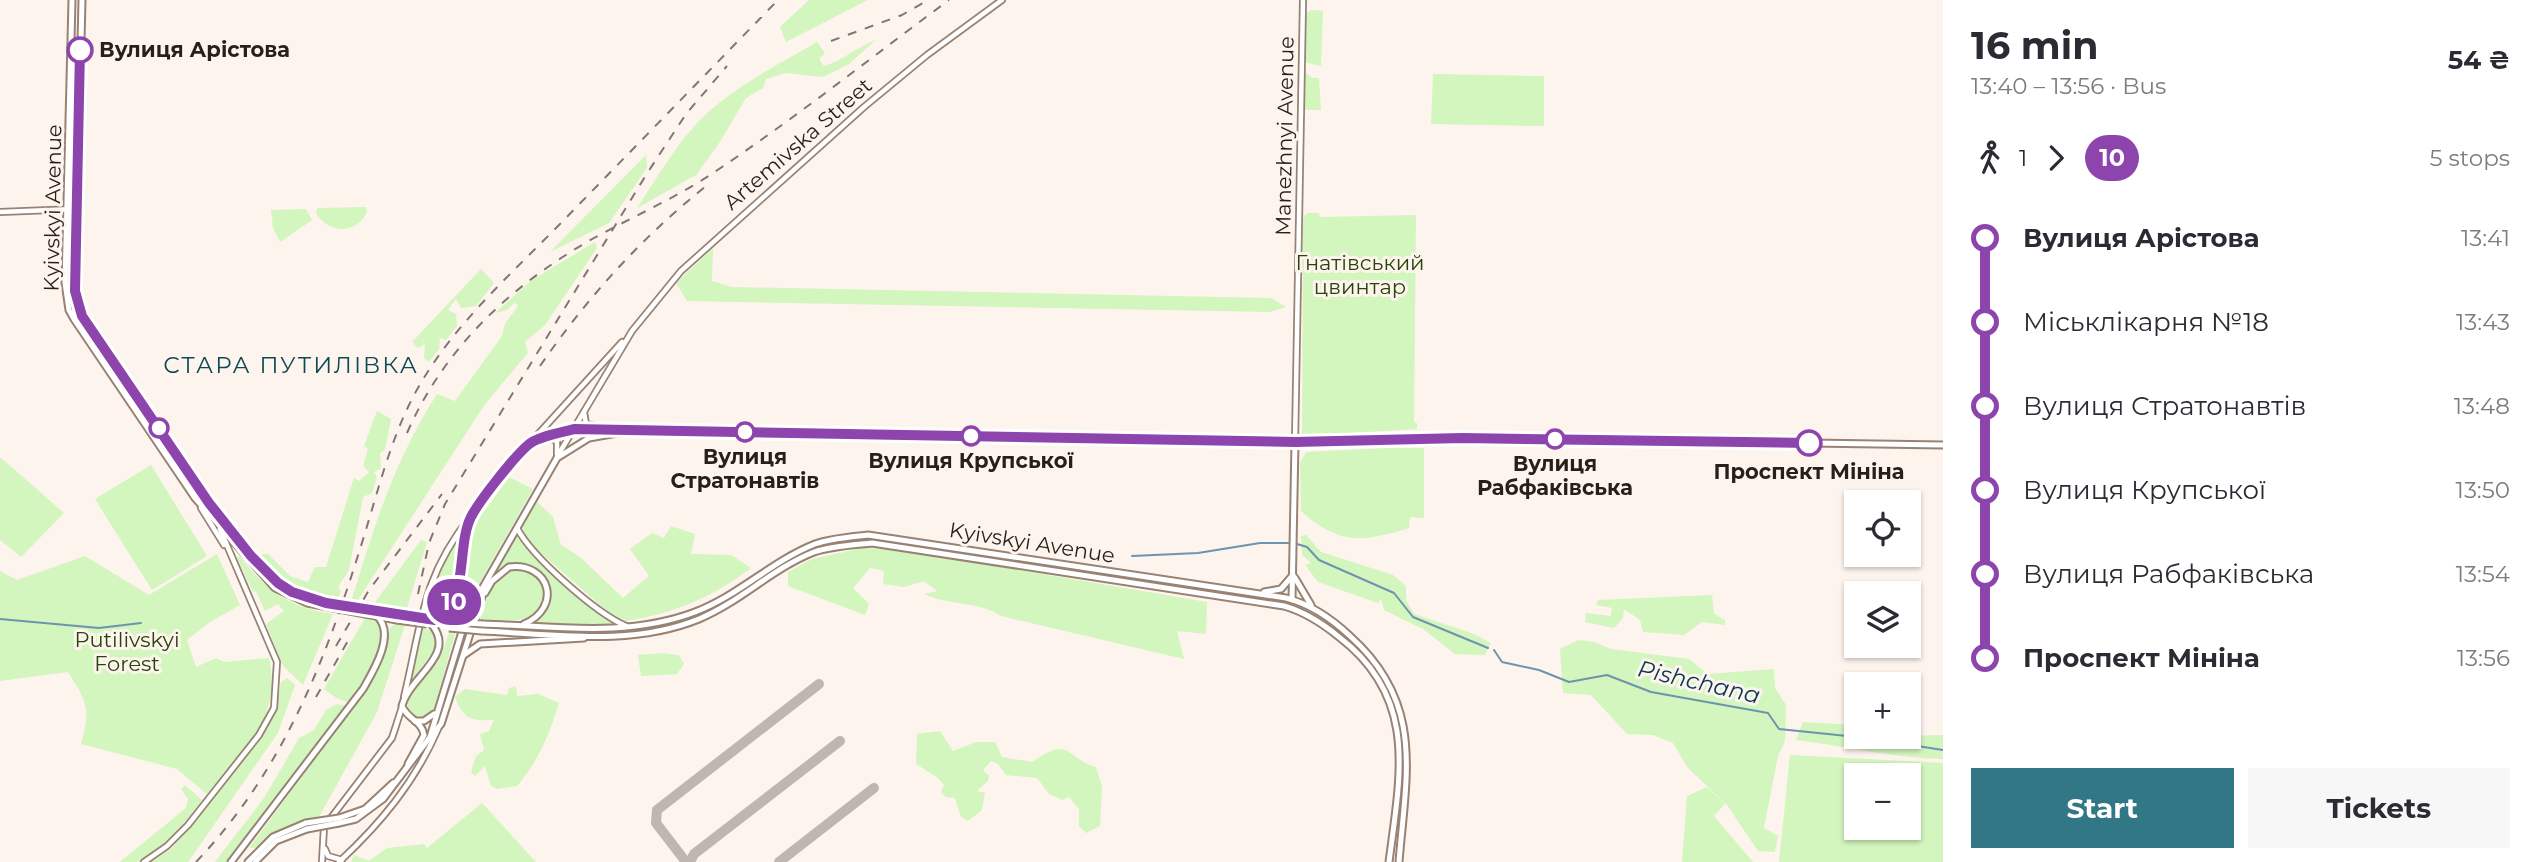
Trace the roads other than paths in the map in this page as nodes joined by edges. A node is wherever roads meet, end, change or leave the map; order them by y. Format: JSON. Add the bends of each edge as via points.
{"nodes":[{"id":1,"x":72,"y":0,"type":"edge"},
{"id":2,"x":82,"y":0,"type":"edge"},
{"id":3,"x":1002,"y":0,"type":"edge"},
{"id":4,"x":1303,"y":0,"type":"edge"},
{"id":5,"x":72,"y":15,"type":"junction"},
{"id":6,"x":81,"y":15,"type":"junction"},
{"id":7,"x":71,"y":40,"type":"junction"},
{"id":8,"x":80,"y":40,"type":"junction"},
{"id":9,"x":67,"y":209,"type":"junction"},
{"id":10,"x":76,"y":209,"type":"junction"},
{"id":11,"x":0,"y":212,"type":"edge"},
{"id":12,"x":632,"y":331,"type":"junction"},
{"id":13,"x":584,"y":412,"type":"junction"},
{"id":14,"x":600,"y":427,"type":"junction"},
{"id":15,"x":574,"y":429,"type":"junction"},
{"id":16,"x":668,"y":430,"type":"junction"},
{"id":17,"x":546,"y":438,"type":"junction"},
{"id":18,"x":1295,"y":442,"type":"junction"},
{"id":19,"x":530,"y":443,"type":"junction"},
{"id":20,"x":1943,"y":445,"type":"edge"},
{"id":21,"x":556,"y":458,"type":"junction"},
{"id":22,"x":202,"y":493,"type":"junction"},
{"id":23,"x":195,"y":498,"type":"junction"},
{"id":24,"x":209,"y":503,"type":"junction"},
{"id":25,"x":471,"y":517,"type":"junction"},
{"id":26,"x":219,"y":525,"type":"junction"},
{"id":27,"x":516,"y":527,"type":"junction"},
{"id":28,"x":237,"y":547,"type":"junction"},
{"id":29,"x":229,"y":552,"type":"junction"},
{"id":30,"x":489,"y":574,"type":"junction"},
{"id":31,"x":759,"y":575,"type":"junction"},
{"id":32,"x":1293,"y":575,"type":"junction"},
{"id":33,"x":766,"y":581,"type":"junction"},
{"id":34,"x":746,"y":584,"type":"junction"},
{"id":35,"x":751,"y":591,"type":"junction"},
{"id":36,"x":1262,"y":593,"type":"junction"},
{"id":37,"x":1292,"y":600,"type":"junction"},
{"id":38,"x":480,"y":601,"type":"junction"},
{"id":39,"x":326,"y":605,"type":"junction"},
{"id":40,"x":1291,"y":608,"type":"junction"},
{"id":41,"x":1315,"y":610,"type":"junction"},
{"id":42,"x":378,"y":614,"type":"junction"},
{"id":43,"x":431,"y":622,"type":"junction"},
{"id":44,"x":521,"y":625,"type":"junction"},
{"id":45,"x":483,"y":627,"type":"junction"},
{"id":46,"x":642,"y":627,"type":"junction"},
{"id":47,"x":630,"y":628,"type":"junction"},
{"id":48,"x":1343,"y":629,"type":"junction"},
{"id":49,"x":643,"y":635,"type":"junction"},
{"id":50,"x":597,"y":636,"type":"junction"},
{"id":51,"x":1338,"y":636,"type":"junction"},
{"id":52,"x":629,"y":637,"type":"junction"},
{"id":53,"x":463,"y":657,"type":"junction"},
{"id":54,"x":402,"y":703,"type":"junction"},
{"id":55,"x":438,"y":710,"type":"junction"},
{"id":56,"x":415,"y":721,"type":"junction"},
{"id":57,"x":441,"y":724,"type":"junction"},
{"id":58,"x":430,"y":737,"type":"junction"},
{"id":59,"x":411,"y":763,"type":"junction"},
{"id":60,"x":306,"y":826,"type":"junction"},
{"id":61,"x":324,"y":848,"type":"junction"},
{"id":62,"x":340,"y":861,"type":"edge"},
{"id":63,"x":144,"y":862,"type":"edge"},
{"id":64,"x":231,"y":862,"type":"edge"},
{"id":65,"x":248,"y":862,"type":"edge"},
{"id":66,"x":255,"y":862,"type":"edge"},
{"id":67,"x":322,"y":862,"type":"edge"},
{"id":68,"x":1389,"y":862,"type":"edge"},
{"id":69,"x":1399,"y":862,"type":"edge"}],
"edges":[{"from":1,"to":5,"type":"main road","name":"Kyivskyi Avenue"},
{"from":2,"to":6,"type":"main road","name":"Kyivskyi Avenue"},
{"from":3,"to":12,"type":"main road","name":"Artemivska Street","via":[[916,64],[725,228],[671,281]]},
{"from":4,"to":18,"type":"main road","name":"Manezhnyi Avenue"},
{"from":5,"to":6,"type":"main road","via":[[78,19]]},
{"from":5,"to":7,"type":"main road","name":"Kyivskyi Avenue"},
{"from":6,"to":8,"type":"main road","name":"Kyivskyi Avenue"},
{"from":7,"to":8,"type":"main road","via":[[77,35]]},
{"from":7,"to":9,"type":"main road","name":"Kyivskyi Avenue"},
{"from":8,"to":10,"type":"main road","name":"Kyivskyi Avenue"},
{"from":9,"to":10,"type":"main road"},
{"from":9,"to":11,"type":"main road"},
{"from":9,"to":23,"type":"main road","name":"Kyivskyi Avenue","via":[[69,310]]},
{"from":10,"to":22,"type":"main road","name":"Kyivskyi Avenue","via":[[77,304]]},
{"from":12,"to":13,"type":"main road","name":"Artemivska Street"},
{"from":12,"to":19,"type":"main road","name":"Artemivska Street"},
{"from":13,"to":14,"type":"main road","via":[[586,424]]},
{"from":13,"to":15,"type":"main road","name":"Artemivska Street"},
{"from":14,"to":15,"type":"main road"},
{"from":14,"to":16,"type":"main road"},
{"from":15,"to":17,"type":"main road"},
{"from":15,"to":21,"type":"main road","name":"Artemivska Street"},
{"from":16,"to":18,"type":"main road"},
{"from":16,"to":21,"type":"main road","via":[[609,432],[575,444]]},
{"from":17,"to":19,"type":"main road"},
{"from":17,"to":21,"type":"main road","via":[[557,441]]},
{"from":18,"to":20,"type":"main road","via":[[1462,438]]},
{"from":18,"to":32,"type":"main road","name":"Manezhnyi Avenue"},
{"from":19,"to":25,"type":"main road","name":"Artemivska Street"},
{"from":21,"to":27,"type":"main road","name":"Artemivska Street"},
{"from":22,"to":23,"type":"main road"},
{"from":22,"to":24,"type":"main road","name":"Kyivskyi Avenue"},
{"from":23,"to":26,"type":"main road","name":"Kyivskyi Avenue"},
{"from":23,"to":29,"type":"main road"},
{"from":24,"to":26,"type":"main road"},
{"from":24,"to":39,"type":"main road","name":"Kyivskyi Avenue","via":[[278,583]]},
{"from":25,"to":43,"type":"main road","via":[[461,545],[454,605]]},
{"from":25,"to":54,"type":"main road","name":"Artemivska Street","via":[[450,542],[425,597]]},
{"from":26,"to":28,"type":"main road","name":"Kyivskyi Avenue"},
{"from":26,"to":29,"type":"main road"},
{"from":27,"to":30,"type":"main road","name":"Artemivska Street"},
{"from":27,"to":47,"type":"main road","via":[[539,557],[611,619]]},
{"from":28,"to":29,"type":"main road","via":[[230,547]]},
{"from":28,"to":39,"type":"main road","name":"Kyivskyi Avenue","via":[[275,588],[290,597]]},
{"from":29,"to":63,"type":"main road","via":[[277,662],[274,708],[259,735],[188,825]]},
{"from":30,"to":38,"type":"main road"},
{"from":30,"to":55,"type":"main road","name":"Artemivska Street","via":[[467,615]]},
{"from":31,"to":33,"type":"main road"},
{"from":31,"to":34,"type":"main road","name":"Kyivskyi Avenue"},
{"from":31,"to":36,"type":"main road","name":"Kyivskyi Avenue","via":[[814,545],[867,535]]},
{"from":32,"to":36,"type":"main road","via":[[1281,589]]},
{"from":32,"to":37,"type":"main road","name":"Manezhnyi Avenue"},
{"from":32,"to":41,"type":"main road"},
{"from":33,"to":35,"type":"main road","name":"Kyivskyi Avenue"},
{"from":33,"to":40,"type":"main road","name":"Kyivskyi Avenue","via":[[814,552],[872,543]]},
{"from":34,"to":35,"type":"main road"},
{"from":34,"to":46,"type":"main road","name":"Kyivskyi Avenue","via":[[697,612]]},
{"from":35,"to":49,"type":"main road","name":"Kyivskyi Avenue","via":[[699,619]]},
{"from":36,"to":37,"type":"main road","name":"Kyivskyi Avenue"},
{"from":37,"to":40,"type":"main road","name":"Manezhnyi Avenue"},
{"from":37,"to":41,"type":"main road","name":"Kyivskyi Avenue"},
{"from":38,"to":44,"type":"main road","via":[[501,572],[509,567],[531,568],[540,575],[548,593],[540,612]]},
{"from":38,"to":53,"type":"main road"},
{"from":39,"to":42,"type":"main road"},
{"from":40,"to":51,"type":"main road","name":"Kyivskyi Avenue"},
{"from":41,"to":48,"type":"main road","name":"Kyivskyi Avenue"},
{"from":42,"to":43,"type":"main road","bridge":true},
{"from":42,"to":64,"type":"main road","via":[[386,633],[363,689]]},
{"from":43,"to":45,"type":"main road","bridge":true},
{"from":43,"to":54,"type":"main road","via":[[442,640],[440,649]]},
{"from":44,"to":45,"type":"main road","name":"Kyivskyi Avenue"},
{"from":44,"to":47,"type":"main road","name":"Kyivskyi Avenue"},
{"from":45,"to":50,"type":"main road","name":"Kyivskyi Avenue"},
{"from":46,"to":47,"type":"main road","name":"Kyivskyi Avenue"},
{"from":46,"to":49,"type":"main road"},
{"from":47,"to":52,"type":"main road"},
{"from":48,"to":51,"type":"main road"},
{"from":48,"to":69,"type":"main road","name":"Kyivskyi Avenue","via":[[1389,683],[1406,728],[1408,773]]},
{"from":49,"to":52,"type":"main road","name":"Kyivskyi Avenue"},
{"from":50,"to":52,"type":"main road","name":"Kyivskyi Avenue"},
{"from":50,"to":53,"type":"main road","via":[[480,644]]},
{"from":51,"to":68,"type":"main road","name":"Kyivskyi Avenue","via":[[1384,688],[1398,728],[1401,772]]},
{"from":53,"to":57,"type":"main road"},
{"from":54,"to":56,"type":"main road","via":[[405,715]]},
{"from":54,"to":61,"type":"main road","name":"Artemivska Street","via":[[392,738],[324,827]]},
{"from":55,"to":56,"type":"main road","via":[[431,718]]},
{"from":55,"to":58,"type":"main road","name":"Artemivska Street"},
{"from":56,"to":59,"type":"main road","via":[[424,735]]},
{"from":57,"to":58,"type":"main road"},
{"from":57,"to":62,"type":"main road","via":[[420,769],[379,822]]},
{"from":58,"to":59,"type":"main road","name":"Artemivska Street"},
{"from":59,"to":60,"type":"main road","bridge":true,"via":[[368,813]]},
{"from":60,"to":65,"type":"main road","via":[[273,837]]},
{"from":60,"to":66,"type":"main road","via":[[276,841]]},
{"from":61,"to":62,"type":"main road","via":[[328,856]]},
{"from":61,"to":67,"type":"main road","name":"Artemivska Street"}]}
